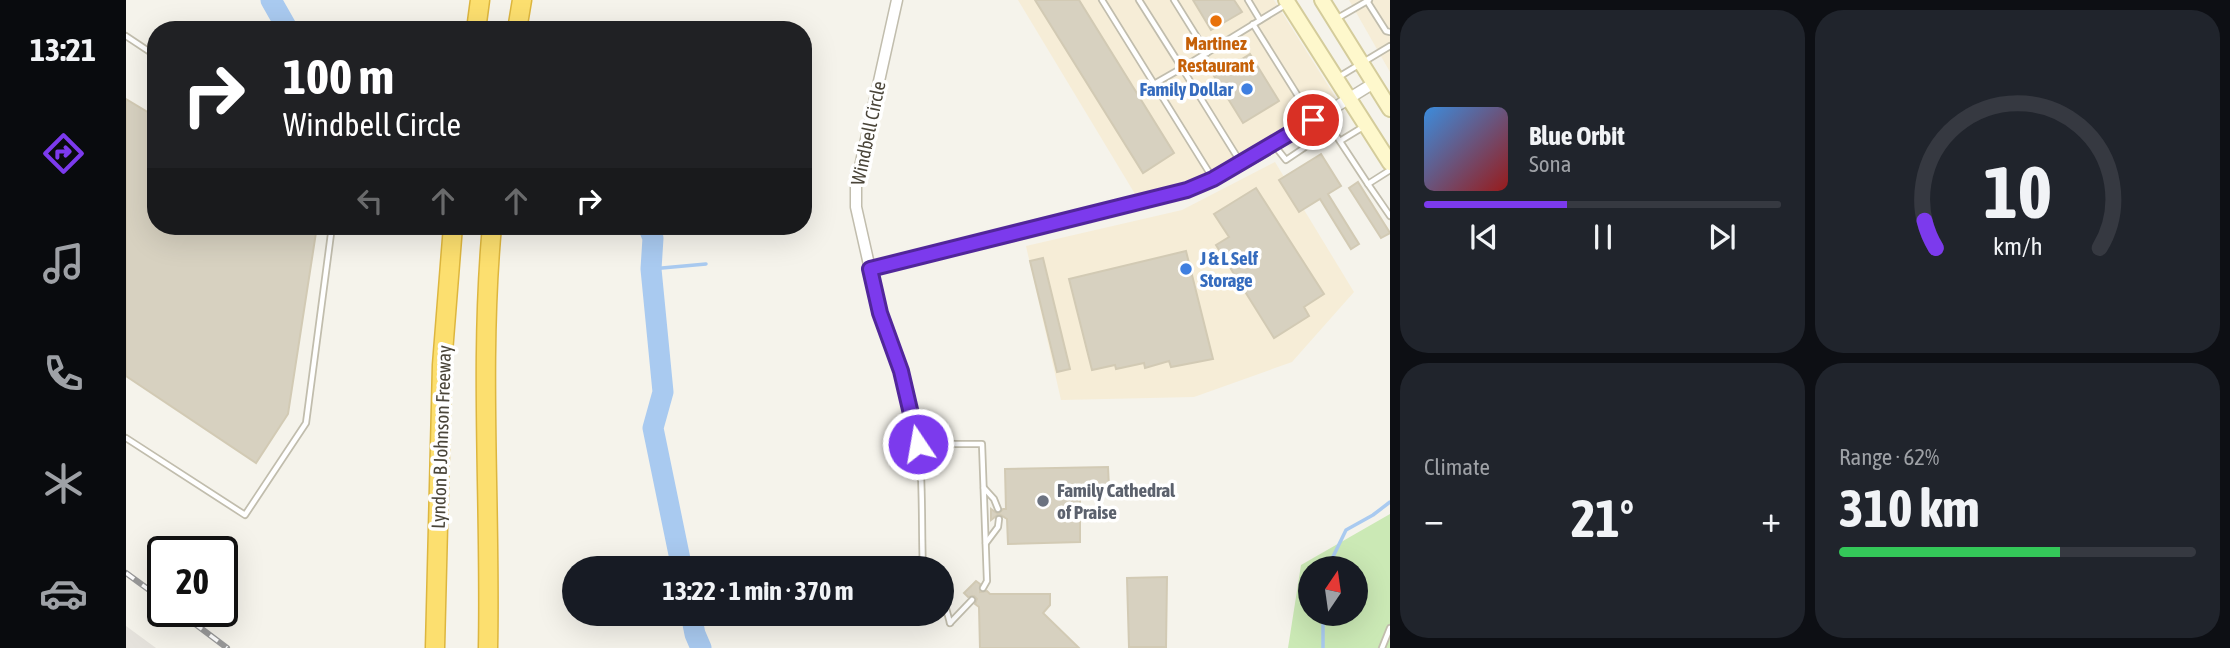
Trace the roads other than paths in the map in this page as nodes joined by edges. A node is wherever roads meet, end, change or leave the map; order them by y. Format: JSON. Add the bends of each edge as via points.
{"nodes":[{"id":1,"x":480,"y":0,"type":"edge"},
{"id":2,"x":522,"y":0,"type":"edge"},
{"id":3,"x":897,"y":0,"type":"edge"},
{"id":4,"x":1102,"y":0,"type":"edge"},
{"id":5,"x":1139,"y":0,"type":"edge"},
{"id":6,"x":1174,"y":0,"type":"edge"},
{"id":7,"x":1248,"y":0,"type":"edge"},
{"id":8,"x":1322,"y":0,"type":"edge"},
{"id":9,"x":1287,"y":1,"type":"edge"},
{"id":10,"x":1368,"y":1,"type":"edge"},
{"id":11,"x":1260,"y":20,"type":"junction"},
{"id":12,"x":1334,"y":20,"type":"junction"},
{"id":13,"x":477,"y":21,"type":"edge"},
{"id":14,"x":518,"y":21,"type":"edge"},
{"id":15,"x":1252,"y":24,"type":"junction"},
{"id":16,"x":1390,"y":32,"type":"edge"},
{"id":17,"x":126,"y":36,"type":"edge"},
{"id":18,"x":1390,"y":46,"type":"edge"},
{"id":19,"x":147,"y":50,"type":"edge"},
{"id":20,"x":1207,"y":53,"type":"junction"},
{"id":21,"x":1362,"y":64,"type":"junction"},
{"id":22,"x":1182,"y":68,"type":"junction"},
{"id":23,"x":1336,"y":79,"type":"junction"},
{"id":24,"x":1374,"y":83,"type":"junction"},
{"id":25,"x":1154,"y":84,"type":"junction"},
{"id":26,"x":1348,"y":99,"type":"junction"},
{"id":27,"x":1390,"y":109,"type":"edge"},
{"id":28,"x":1317,"y":117,"type":"junction"},
{"id":29,"x":1365,"y":125,"type":"junction"},
{"id":30,"x":1332,"y":130,"type":"junction"},
{"id":31,"x":1340,"y":141,"type":"junction"},
{"id":32,"x":1274,"y":144,"type":"junction"},
{"id":33,"x":1390,"y":163,"type":"edge"},
{"id":34,"x":1241,"y":164,"type":"junction"},
{"id":35,"x":1390,"y":170,"type":"edge"},
{"id":36,"x":1213,"y":179,"type":"junction"},
{"id":37,"x":1368,"y":184,"type":"junction"},
{"id":38,"x":1390,"y":216,"type":"edge"},
{"id":39,"x":331,"y":235,"type":"edge"},
{"id":40,"x":452,"y":235,"type":"edge"},
{"id":41,"x":491,"y":235,"type":"edge"},
{"id":42,"x":870,"y":269,"type":"junction"},
{"id":43,"x":126,"y":438,"type":"edge"},
{"id":44,"x":918,"y":444,"type":"junction"},
{"id":45,"x":984,"y":488,"type":"junction"},
{"id":46,"x":998,"y":509,"type":"dead end"},
{"id":47,"x":999,"y":519,"type":"dead end"},
{"id":48,"x":986,"y":543,"type":"junction"},
{"id":49,"x":922,"y":556,"type":"edge"},
{"id":50,"x":984,"y":588,"type":"dead end"},
{"id":51,"x":972,"y":600,"type":"dead end"},
{"id":52,"x":954,"y":619,"type":"edge"},
{"id":53,"x":1390,"y":628,"type":"edge"},
{"id":54,"x":436,"y":648,"type":"edge"},
{"id":55,"x":491,"y":648,"type":"edge"},
{"id":56,"x":1382,"y":648,"type":"edge"}],
"edges":[{"from":1,"to":13,"type":"highway"},
{"from":2,"to":14,"type":"highway"},
{"from":3,"to":42,"type":"street","name":"Windbell Circle","via":[[856,185],[856,207]]},
{"from":4,"to":25,"type":"lane"},
{"from":5,"to":22,"type":"lane"},
{"from":6,"to":20,"type":"lane"},
{"from":7,"to":11,"type":"lane"},
{"from":8,"to":12,"type":"main road"},
{"from":9,"to":11,"type":"lane"},
{"from":9,"to":23,"type":"main road"},
{"from":10,"to":12,"type":"lane"},
{"from":10,"to":16,"type":"lane"},
{"from":11,"to":15,"type":"lane"},
{"from":12,"to":21,"type":"main road"},
{"from":15,"to":20,"type":"lane"},
{"from":15,"to":28,"type":"lane"},
{"from":17,"to":19,"type":"lane"},
{"from":18,"to":21,"type":"lane"},
{"from":20,"to":22,"type":"lane"},
{"from":21,"to":23,"type":"lane"},
{"from":21,"to":24,"type":"main road"},
{"from":22,"to":25,"type":"lane"},
{"from":22,"to":34,"type":"lane"},
{"from":23,"to":26,"type":"main road"},
{"from":24,"to":26,"type":"street"},
{"from":24,"to":27,"type":"main road"},
{"from":25,"to":36,"type":"lane"},
{"from":26,"to":28,"type":"street"},
{"from":26,"to":29,"type":"main road"},
{"from":28,"to":30,"type":"lane"},
{"from":28,"to":32,"type":"street"},
{"from":29,"to":31,"type":"lane"},
{"from":29,"to":33,"type":"main road"},
{"from":30,"to":31,"type":"lane"},
{"from":30,"to":32,"type":"lane","via":[[1286,160]]},
{"from":31,"to":37,"type":"lane"},
{"from":32,"to":34,"type":"street"},
{"from":34,"to":36,"type":"street"},
{"from":35,"to":37,"type":"lane"},
{"from":36,"to":42,"type":"street","via":[[1173,194]]},
{"from":37,"to":38,"type":"lane"},
{"from":39,"to":43,"type":"lane","via":[[306,423],[245,515]]},
{"from":40,"to":54,"type":"highway","name":"Lyndon B Johnson Freeway","via":[[441,377]]},
{"from":41,"to":55,"type":"highway","via":[[485,293]]},
{"from":42,"to":44,"type":"lane"},
{"from":44,"to":45,"type":"lane","via":[[982,444]]},
{"from":44,"to":49,"type":"lane"},
{"from":45,"to":46,"type":"lane"},
{"from":45,"to":48,"type":"lane"},
{"from":47,"to":48,"type":"lane"},
{"from":48,"to":50,"type":"lane"},
{"from":51,"to":52,"type":"lane"},
{"from":53,"to":56,"type":"lane"}]}
